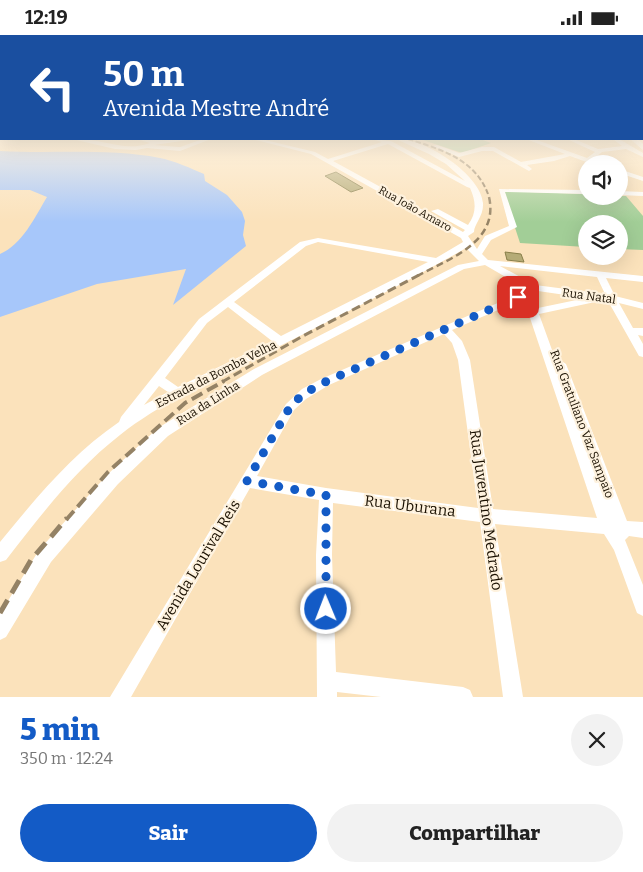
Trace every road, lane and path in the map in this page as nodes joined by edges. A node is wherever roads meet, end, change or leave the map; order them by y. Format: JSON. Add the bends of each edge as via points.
{"nodes":[{"id":1,"x":333,"y":161,"type":"edge"},
{"id":2,"x":423,"y":161,"type":"edge"},
{"id":3,"x":448,"y":161,"type":"edge"},
{"id":4,"x":515,"y":161,"type":"edge"},
{"id":5,"x":542,"y":161,"type":"edge"},
{"id":6,"x":521,"y":164,"type":"junction"},
{"id":7,"x":529,"y":169,"type":"dead end"},
{"id":8,"x":628,"y":174,"type":"edge"},
{"id":9,"x":643,"y":179,"type":"edge"},
{"id":10,"x":473,"y":189,"type":"junction"},
{"id":11,"x":578,"y":192,"type":"edge"},
{"id":12,"x":628,"y":193,"type":"edge"},
{"id":13,"x":643,"y":193,"type":"edge"},
{"id":14,"x":468,"y":236,"type":"junction"},
{"id":15,"x":482,"y":259,"type":"junction"},
{"id":16,"x":438,"y":261,"type":"junction"},
{"id":17,"x":600,"y":274,"type":"junction"},
{"id":18,"x":643,"y":279,"type":"edge"},
{"id":19,"x":607,"y":298,"type":"junction"},
{"id":20,"x":535,"y":301,"type":"junction"},
{"id":21,"x":228,"y":302,"type":"junction"},
{"id":22,"x":643,"y":306,"type":"edge"},
{"id":23,"x":445,"y":329,"type":"junction"},
{"id":24,"x":630,"y":331,"type":"junction"},
{"id":25,"x":643,"y":332,"type":"edge"},
{"id":26,"x":280,"y":341,"type":"junction"},
{"id":27,"x":643,"y":353,"type":"edge"},
{"id":28,"x":157,"y":381,"type":"junction"},
{"id":29,"x":177,"y":393,"type":"junction"},
{"id":30,"x":118,"y":429,"type":"junction"},
{"id":31,"x":247,"y":481,"type":"junction"},
{"id":32,"x":326,"y":495,"type":"junction"},
{"id":33,"x":486,"y":516,"type":"junction"},
{"id":34,"x":615,"y":528,"type":"junction"},
{"id":35,"x":643,"y":530,"type":"edge"},
{"id":36,"x":0,"y":554,"type":"edge"},
{"id":37,"x":643,"y":607,"type":"edge"},
{"id":38,"x":0,"y":631,"type":"edge"},
{"id":39,"x":327,"y":689,"type":"edge"},
{"id":40,"x":120,"y":697,"type":"edge"},
{"id":41,"x":463,"y":697,"type":"edge"},
{"id":42,"x":513,"y":697,"type":"edge"}],
"edges":[{"from":1,"to":14,"type":"street","name":"Rua João Amaro"},
{"from":2,"to":10,"type":"street"},
{"from":3,"to":10,"type":"street","via":[[464,175]]},
{"from":4,"to":6,"type":"street"},
{"from":5,"to":6,"type":"street"},
{"from":6,"to":7,"type":"street"},
{"from":8,"to":9,"type":"street"},
{"from":10,"to":14,"type":"street","via":[[478,195],[480,209]]},
{"from":11,"to":15,"type":"street","via":[[501,190],[513,227],[488,237]]},
{"from":12,"to":13,"type":"street"},
{"from":14,"to":15,"type":"street","name":"Rua Natal"},
{"from":14,"to":16,"type":"street","name":"Estrada da Bomba Velha"},
{"from":15,"to":17,"type":"street","name":"Rua da Linha"},
{"from":15,"to":20,"type":"street","name":"Rua Natal"},
{"from":15,"to":38,"type":"street","name":"Rua da Linha","via":[[446,273],[258,372],[163,432],[113,479],[45,557]]},
{"from":16,"to":21,"type":"street","via":[[318,240],[307,242]]},
{"from":16,"to":26,"type":"street","name":"Estrada da Bomba Velha"},
{"from":17,"to":18,"type":"street","name":"Rua da Linha"},
{"from":17,"to":19,"type":"street"},
{"from":19,"to":20,"type":"street","name":"Avenida Lourival Reis"},
{"from":19,"to":20,"type":"street","name":"Rua Natal"},
{"from":19,"to":22,"type":"street","name":"Rua Natal"},
{"from":19,"to":24,"type":"street"},
{"from":20,"to":23,"type":"street","name":"Avenida Lourival Reis"},
{"from":20,"to":34,"type":"street","name":"Rua Gratuliano Vaz Sampaio"},
{"from":21,"to":26,"type":"street"},
{"from":21,"to":28,"type":"street","via":[[203,321]]},
{"from":23,"to":31,"type":"street","name":"Avenida Lourival Reis","via":[[303,394],[290,407]]},
{"from":23,"to":33,"type":"street","name":"Rua Juventino Medrado","via":[[457,341],[464,360]]},
{"from":24,"to":25,"type":"street"},
{"from":24,"to":27,"type":"street"},
{"from":26,"to":29,"type":"street","name":"Estrada da Bomba Velha"},
{"from":28,"to":29,"type":"street"},
{"from":28,"to":30,"type":"street"},
{"from":29,"to":30,"type":"street","name":"Estrada da Bomba Velha"},
{"from":30,"to":36,"type":"street","name":"Estrada da Bomba Velha","via":[[66,477]]},
{"from":31,"to":32,"type":"street","name":"Rua Uburana"},
{"from":31,"to":40,"type":"street","name":"Avenida Lourival Reis"},
{"from":32,"to":33,"type":"street","name":"Rua Uburana"},
{"from":32,"to":39,"type":"street"},
{"from":33,"to":34,"type":"street","name":"Rua Uburana"},
{"from":33,"to":42,"type":"street","name":"Rua Juventino Medrado"},
{"from":34,"to":35,"type":"street","name":"Rua Uburana"},
{"from":34,"to":37,"type":"street","name":"Rua Gratuliano Vaz Sampaio"},
{"from":39,"to":41,"type":"street"}]}
